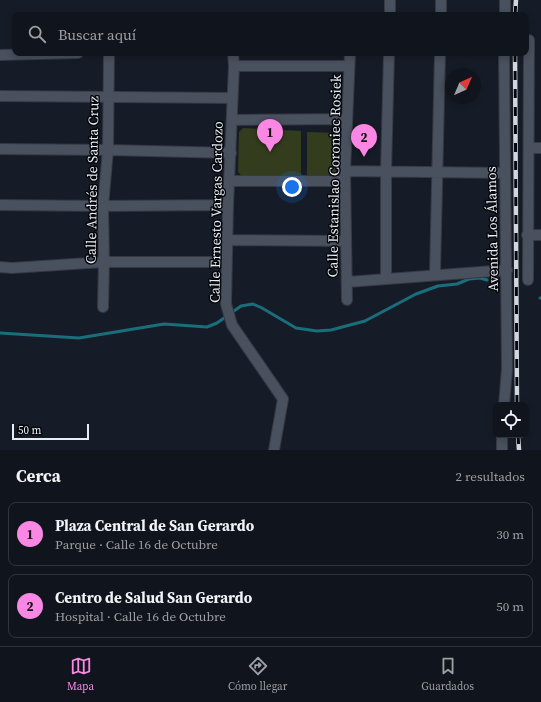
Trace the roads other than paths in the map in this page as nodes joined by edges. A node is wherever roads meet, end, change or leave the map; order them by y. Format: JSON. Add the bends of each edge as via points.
{"nodes":[{"id":1,"x":390,"y":0,"type":"edge"},
{"id":2,"x":440,"y":0,"type":"edge"},
{"id":3,"x":505,"y":0,"type":"edge"},
{"id":4,"x":390,"y":12,"type":"edge"},
{"id":5,"x":440,"y":12,"type":"edge"},
{"id":6,"x":505,"y":12,"type":"edge"},
{"id":7,"x":529,"y":40,"type":"edge"},
{"id":8,"x":0,"y":54,"type":"edge"},
{"id":9,"x":12,"y":54,"type":"edge"},
{"id":10,"x":109,"y":56,"type":"edge"},
{"id":11,"x":233,"y":56,"type":"edge"},
{"id":12,"x":350,"y":56,"type":"edge"},
{"id":13,"x":389,"y":56,"type":"edge"},
{"id":14,"x":440,"y":56,"type":"edge"},
{"id":15,"x":504,"y":56,"type":"edge"},
{"id":16,"x":529,"y":56,"type":"edge"},
{"id":17,"x":529,"y":56,"type":"edge"},
{"id":18,"x":234,"y":66,"type":"junction"},
{"id":19,"x":349,"y":66,"type":"junction"},
{"id":20,"x":0,"y":96,"type":"edge"},
{"id":21,"x":108,"y":97,"type":"junction"},
{"id":22,"x":232,"y":98,"type":"junction"},
{"id":23,"x":347,"y":119,"type":"junction"},
{"id":24,"x":232,"y":120,"type":"junction"},
{"id":25,"x":529,"y":148,"type":"junction"},
{"id":26,"x":541,"y":148,"type":"edge"},
{"id":27,"x":0,"y":149,"type":"edge"},
{"id":28,"x":108,"y":150,"type":"junction"},
{"id":29,"x":231,"y":153,"type":"junction"},
{"id":30,"x":386,"y":172,"type":"junction"},
{"id":31,"x":438,"y":173,"type":"junction"},
{"id":32,"x":505,"y":173,"type":"junction"},
{"id":33,"x":345,"y":176,"type":"junction"},
{"id":34,"x":229,"y":181,"type":"junction"},
{"id":35,"x":0,"y":204,"type":"edge"},
{"id":36,"x":228,"y":205,"type":"junction"},
{"id":37,"x":103,"y":206,"type":"junction"},
{"id":38,"x":527,"y":235,"type":"junction"},
{"id":39,"x":541,"y":235,"type":"edge"},
{"id":40,"x":227,"y":240,"type":"junction"},
{"id":41,"x":346,"y":241,"type":"junction"},
{"id":42,"x":104,"y":262,"type":"junction"},
{"id":43,"x":226,"y":262,"type":"junction"},
{"id":44,"x":0,"y":267,"type":"edge"},
{"id":45,"x":507,"y":270,"type":"junction"},
{"id":46,"x":435,"y":274,"type":"junction"},
{"id":47,"x":386,"y":278,"type":"junction"},
{"id":48,"x":528,"y":280,"type":"dead end"},
{"id":49,"x":347,"y":282,"type":"junction"},
{"id":50,"x":347,"y":300,"type":"dead end"},
{"id":51,"x":103,"y":307,"type":"dead end"},
{"id":52,"x":504,"y":402,"type":"edge"},
{"id":53,"x":502,"y":438,"type":"edge"},
{"id":54,"x":274,"y":450,"type":"edge"},
{"id":55,"x":502,"y":450,"type":"edge"}],
"edges":[{"from":1,"to":4,"type":"street"},
{"from":2,"to":5,"type":"street"},
{"from":3,"to":6,"type":"street"},
{"from":7,"to":16,"type":"street"},
{"from":8,"to":9,"type":"street"},
{"from":10,"to":21,"type":"street","name":"Calle Andrés de Santa Cruz"},
{"from":11,"to":18,"type":"street","name":"Calle Ernesto Vargas Cardozo"},
{"from":12,"to":19,"type":"street","name":"Calle Estanislao Coroniec Rosiek"},
{"from":13,"to":30,"type":"street"},
{"from":14,"to":31,"type":"street"},
{"from":15,"to":32,"type":"street","name":"Avenida Los Álamos"},
{"from":17,"to":25,"type":"street"},
{"from":18,"to":19,"type":"street"},
{"from":18,"to":22,"type":"street","name":"Calle Ernesto Vargas Cardozo"},
{"from":19,"to":23,"type":"street","name":"Calle Estanislao Coroniec Rosiek"},
{"from":20,"to":21,"type":"street"},
{"from":21,"to":22,"type":"street"},
{"from":21,"to":28,"type":"street","name":"Calle Andrés de Santa Cruz"},
{"from":22,"to":24,"type":"street","name":"Calle Ernesto Vargas Cardozo"},
{"from":23,"to":24,"type":"street"},
{"from":23,"to":33,"type":"street","name":"Calle Estanislao Coroniec Rosiek"},
{"from":24,"to":29,"type":"street","name":"Calle Ernesto Vargas Cardozo"},
{"from":25,"to":26,"type":"street"},
{"from":25,"to":38,"type":"street"},
{"from":27,"to":28,"type":"street"},
{"from":28,"to":29,"type":"street"},
{"from":28,"to":37,"type":"street","name":"Calle Andrés de Santa Cruz"},
{"from":29,"to":34,"type":"street","name":"Calle Ernesto Vargas Cardozo"},
{"from":30,"to":31,"type":"street"},
{"from":30,"to":33,"type":"street"},
{"from":30,"to":47,"type":"street"},
{"from":31,"to":32,"type":"street"},
{"from":31,"to":46,"type":"street"},
{"from":32,"to":45,"type":"street","name":"Avenida Los Álamos"},
{"from":33,"to":34,"type":"street"},
{"from":33,"to":41,"type":"street","name":"Calle Estanislao Coroniec Rosiek"},
{"from":34,"to":36,"type":"street","name":"Calle Ernesto Vargas Cardozo"},
{"from":35,"to":37,"type":"street"},
{"from":36,"to":37,"type":"street"},
{"from":36,"to":40,"type":"street","name":"Calle Ernesto Vargas Cardozo"},
{"from":37,"to":42,"type":"street","name":"Calle Andrés de Santa Cruz"},
{"from":38,"to":39,"type":"street"},
{"from":38,"to":48,"type":"street"},
{"from":40,"to":41,"type":"street"},
{"from":40,"to":43,"type":"street","name":"Calle Ernesto Vargas Cardozo"},
{"from":41,"to":49,"type":"street","name":"Calle Estanislao Coroniec Rosiek"},
{"from":42,"to":43,"type":"street"},
{"from":42,"to":44,"type":"street"},
{"from":42,"to":51,"type":"street","name":"Calle Andrés de Santa Cruz"},
{"from":43,"to":54,"type":"street","name":"Calle Ernesto Vargas Cardozo","via":[[226,304],[232,325],[283,399]]},
{"from":45,"to":46,"type":"street"},
{"from":45,"to":52,"type":"street","name":"Avenida Los Álamos","via":[[507,369]]},
{"from":46,"to":47,"type":"street"},
{"from":47,"to":49,"type":"street"},
{"from":49,"to":50,"type":"street","name":"Calle Estanislao Coroniec Rosiek"},
{"from":53,"to":55,"type":"street"}]}
